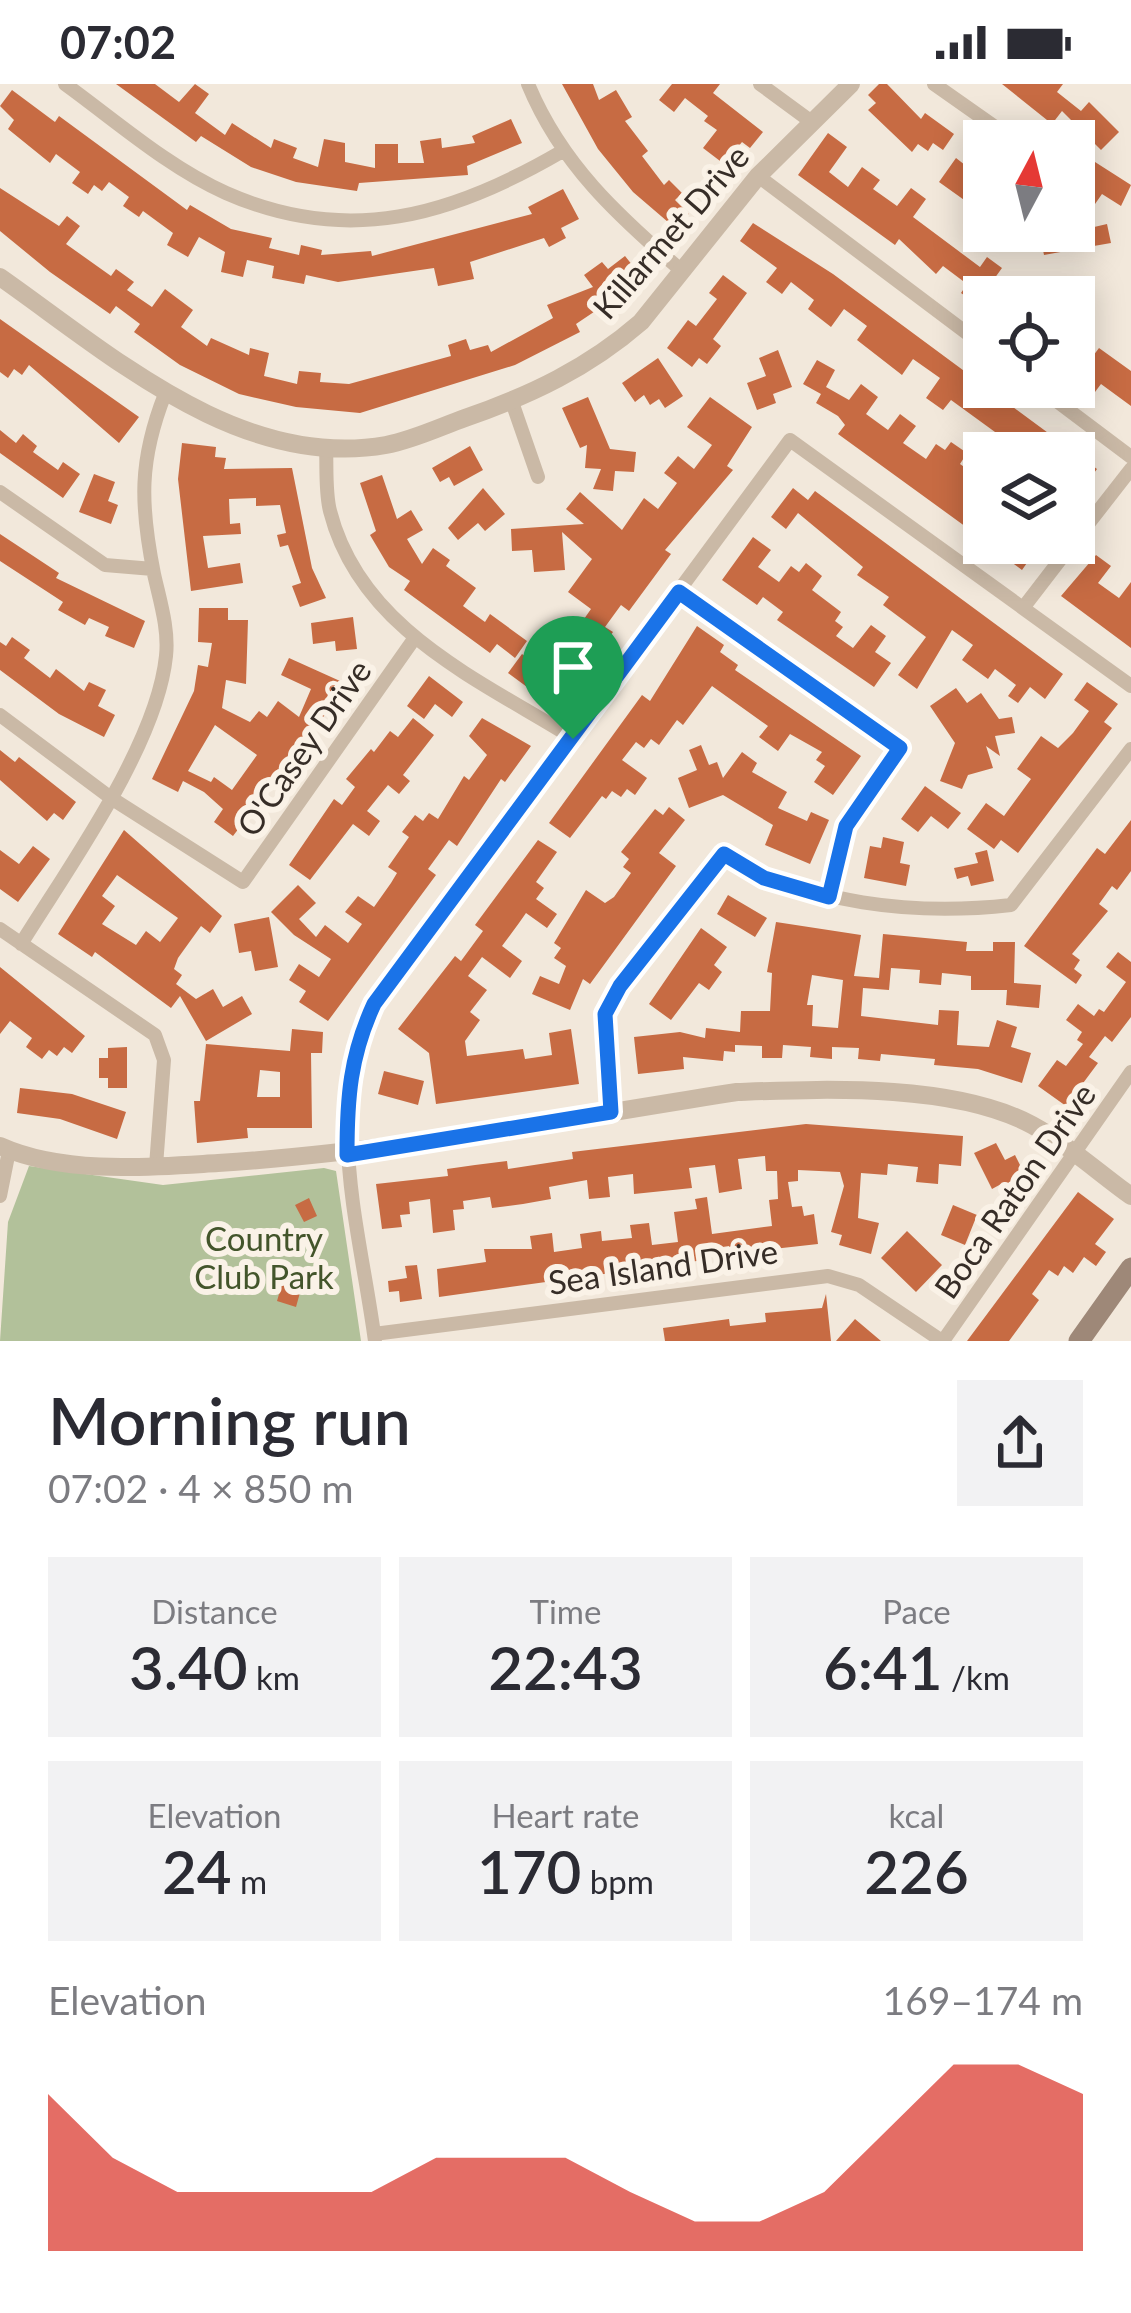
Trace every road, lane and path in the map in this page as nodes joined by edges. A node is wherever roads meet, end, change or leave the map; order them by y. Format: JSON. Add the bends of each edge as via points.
{"nodes":[{"id":1,"x":64,"y":84,"type":"edge"},
{"id":2,"x":528,"y":84,"type":"edge"},
{"id":3,"x":760,"y":84,"type":"edge"},
{"id":4,"x":851,"y":84,"type":"edge"},
{"id":5,"x":934,"y":84,"type":"edge"},
{"id":6,"x":808,"y":120,"type":"junction"},
{"id":7,"x":985,"y":120,"type":"edge"},
{"id":8,"x":561,"y":152,"type":"junction"},
{"id":9,"x":758,"y":176,"type":"junction"},
{"id":10,"x":682,"y":272,"type":"junction"},
{"id":11,"x":0,"y":277,"type":"edge"},
{"id":12,"x":963,"y":330,"type":"edge"},
{"id":13,"x":165,"y":394,"type":"junction"},
{"id":14,"x":512,"y":402,"type":"junction"},
{"id":15,"x":1066,"y":408,"type":"edge"},
{"id":16,"x":326,"y":447,"type":"junction"},
{"id":17,"x":1131,"y":457,"type":"edge"},
{"id":18,"x":1131,"y":469,"type":"edge"},
{"id":19,"x":538,"y":477,"type":"dead end"},
{"id":20,"x":0,"y":492,"type":"edge"},
{"id":21,"x":1095,"y":515,"type":"edge"},
{"id":22,"x":1057,"y":564,"type":"edge"},
{"id":23,"x":153,"y":569,"type":"junction"},
{"id":24,"x":679,"y":592,"type":"junction"},
{"id":25,"x":1023,"y":608,"type":"junction"},
{"id":26,"x":414,"y":639,"type":"junction"},
{"id":27,"x":1131,"y":686,"type":"edge"},
{"id":28,"x":0,"y":715,"type":"edge"},
{"id":29,"x":573,"y":739,"type":"junction"},
{"id":30,"x":1131,"y":749,"type":"edge"},
{"id":31,"x":111,"y":798,"type":"junction"},
{"id":32,"x":829,"y":897,"type":"junction"},
{"id":33,"x":0,"y":929,"type":"edge"},
{"id":34,"x":21,"y":944,"type":"junction"},
{"id":35,"x":1131,"y":1072,"type":"edge"},
{"id":36,"x":611,"y":1112,"type":"junction"},
{"id":37,"x":5,"y":1148,"type":"edge"},
{"id":38,"x":1073,"y":1154,"type":"junction"},
{"id":39,"x":347,"y":1155,"type":"junction"},
{"id":40,"x":156,"y":1166,"type":"junction"},
{"id":41,"x":0,"y":1196,"type":"edge"},
{"id":42,"x":1131,"y":1196,"type":"edge"},
{"id":43,"x":1131,"y":1268,"type":"edge"},
{"id":44,"x":375,"y":1337,"type":"edge"},
{"id":45,"x":942,"y":1341,"type":"edge"},
{"id":46,"x":1078,"y":1341,"type":"edge"}],
"edges":[{"from":1,"to":8,"type":"street","via":[[228,194],[323,217],[376,221],[440,211]]},
{"from":2,"to":8,"type":"street"},
{"from":3,"to":6,"type":"street"},
{"from":4,"to":6,"type":"street","name":"Killarmet Drive"},
{"from":5,"to":7,"type":"street"},
{"from":6,"to":9,"type":"street","name":"Killarmet Drive"},
{"from":8,"to":10,"type":"street"},
{"from":9,"to":10,"type":"street","name":"Killarmet Drive"},
{"from":9,"to":12,"type":"street"},
{"from":10,"to":14,"type":"street","name":"Killarmet Drive","via":[[614,345]]},
{"from":11,"to":13,"type":"street","name":"Killarmet Drive"},
{"from":13,"to":16,"type":"street","name":"Killarmet Drive"},
{"from":13,"to":23,"type":"street","via":[[140,476]]},
{"from":14,"to":16,"type":"street","name":"Killarmet Drive","via":[[387,445]]},
{"from":14,"to":19,"type":"street"},
{"from":15,"to":17,"type":"street"},
{"from":16,"to":26,"type":"street","via":[[329,509],[349,560],[372,600]]},
{"from":18,"to":21,"type":"street"},
{"from":20,"to":23,"type":"street","via":[[105,565]]},
{"from":22,"to":25,"type":"street"},
{"from":23,"to":31,"type":"street","via":[[166,653],[160,689]]},
{"from":24,"to":25,"type":"street","via":[[790,440]]},
{"from":24,"to":29,"type":"street"},
{"from":24,"to":32,"type":"street","via":[[900,748],[846,826]]},
{"from":25,"to":27,"type":"street"},
{"from":26,"to":29,"type":"street"},
{"from":26,"to":31,"type":"street","name":"O'Casey Drive","via":[[242,882]]},
{"from":28,"to":31,"type":"street","name":"O'Casey Drive"},
{"from":29,"to":39,"type":"street","via":[[374,1004],[347,1079]]},
{"from":30,"to":32,"type":"street","via":[[1010,905],[965,910]]},
{"from":31,"to":34,"type":"street"},
{"from":32,"to":36,"type":"street","via":[[764,878],[724,854],[605,1014]]},
{"from":33,"to":34,"type":"street"},
{"from":34,"to":40,"type":"street","via":[[155,1035],[164,1060]]},
{"from":35,"to":38,"type":"street","name":"Boca Raton Drive"},
{"from":36,"to":38,"type":"street","via":[[737,1092],[944,1098],[991,1107]]},
{"from":36,"to":39,"type":"street"},
{"from":37,"to":40,"type":"street"},
{"from":37,"to":41,"type":"street"},
{"from":38,"to":42,"type":"street"},
{"from":38,"to":45,"type":"street","name":"Boca Raton Drive"},
{"from":39,"to":40,"type":"street"},
{"from":39,"to":44,"type":"street"},
{"from":43,"to":46,"type":"main road"},
{"from":44,"to":45,"type":"street","name":"Sea Island Drive","via":[[828,1276],[859,1286]]}]}
